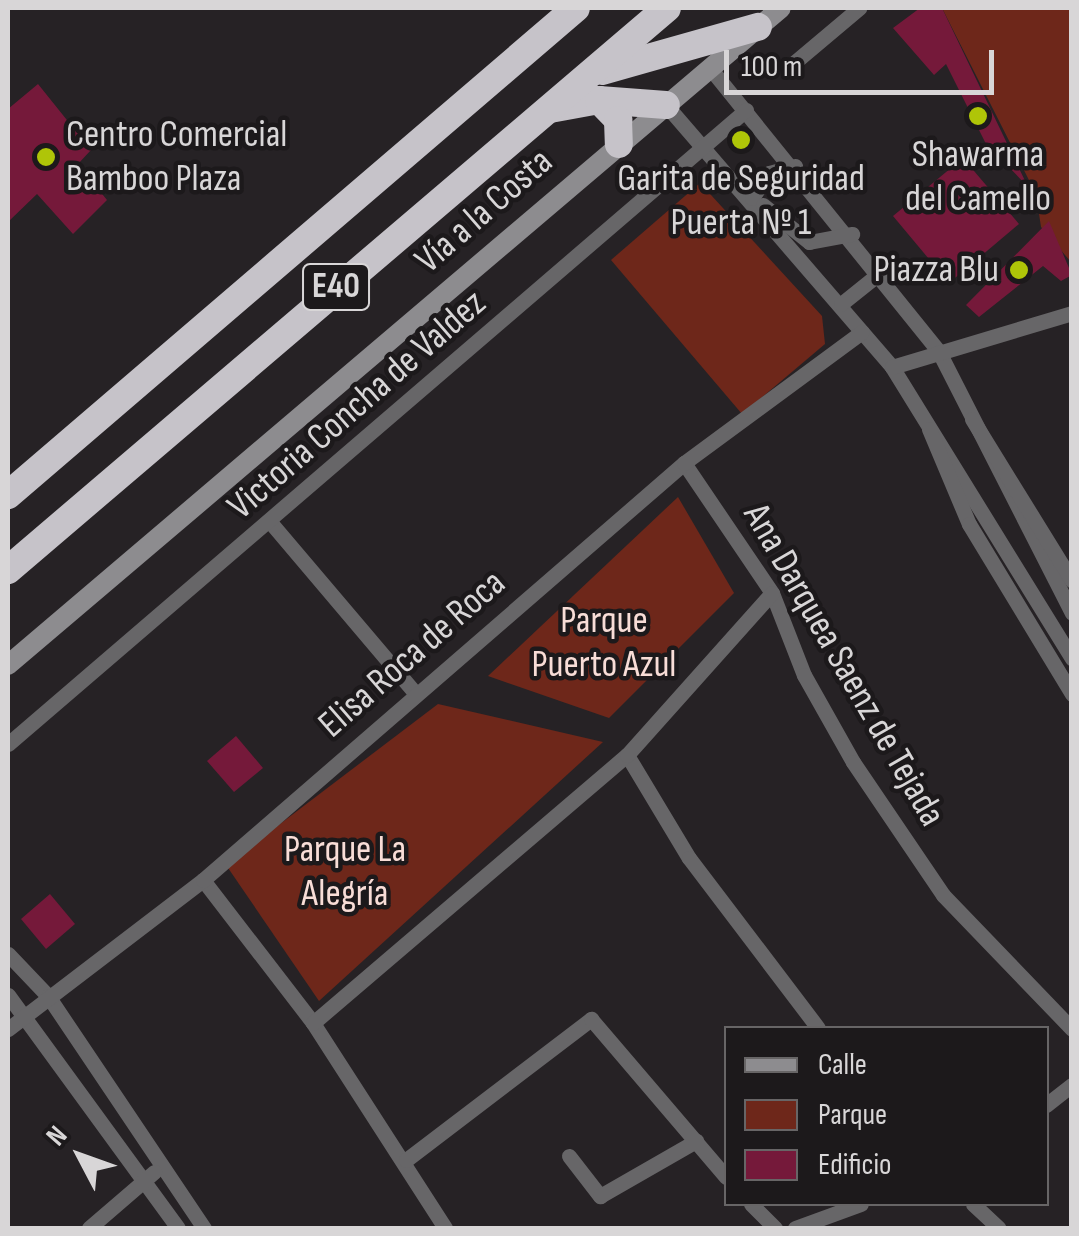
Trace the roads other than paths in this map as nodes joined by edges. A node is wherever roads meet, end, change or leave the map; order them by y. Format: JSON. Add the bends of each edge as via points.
{"nodes":[{"id":1,"x":576,"y":8,"type":"edge"},
{"id":2,"x":667,"y":8,"type":"edge"},
{"id":3,"x":781,"y":8,"type":"edge"},
{"id":4,"x":860,"y":8,"type":"edge"},
{"id":5,"x":758,"y":28,"type":"junction"},
{"id":6,"x":710,"y":68,"type":"junction"},
{"id":7,"x":788,"y":68,"type":"dead end"},
{"id":8,"x":592,"y":88,"type":"junction"},
{"id":9,"x":666,"y":106,"type":"junction"},
{"id":10,"x":746,"y":110,"type":"junction"},
{"id":11,"x":620,"y":144,"type":"junction"},
{"id":12,"x":707,"y":146,"type":"junction"},
{"id":13,"x":795,"y":166,"type":"junction"},
{"id":14,"x":755,"y":202,"type":"junction"},
{"id":15,"x":852,"y":234,"type":"junction"},
{"id":16,"x":882,"y":271,"type":"junction"},
{"id":17,"x":841,"y":304,"type":"junction"},
{"id":18,"x":1072,"y":313,"type":"edge"},
{"id":19,"x":862,"y":332,"type":"junction"},
{"id":20,"x":939,"y":352,"type":"junction"},
{"id":21,"x":892,"y":367,"type":"junction"},
{"id":22,"x":966,"y":413,"type":"junction"},
{"id":23,"x":925,"y":416,"type":"junction"},
{"id":24,"x":684,"y":463,"type":"junction"},
{"id":25,"x":20,"y":473,"type":"edge"},
{"id":26,"x":8,"y":495,"type":"edge"},
{"id":27,"x":271,"y":523,"type":"junction"},
{"id":28,"x":8,"y":570,"type":"edge"},
{"id":29,"x":1072,"y":582,"type":"edge"},
{"id":30,"x":772,"y":593,"type":"junction"},
{"id":31,"x":1072,"y":613,"type":"edge"},
{"id":32,"x":1072,"y":659,"type":"edge"},
{"id":33,"x":8,"y":664,"type":"edge"},
{"id":34,"x":415,"y":693,"type":"junction"},
{"id":35,"x":1072,"y":694,"type":"edge"},
{"id":36,"x":8,"y":744,"type":"edge"},
{"id":37,"x":627,"y":755,"type":"junction"},
{"id":38,"x":203,"y":880,"type":"junction"},
{"id":39,"x":8,"y":954,"type":"edge"},
{"id":40,"x":8,"y":995,"type":"edge"},
{"id":41,"x":48,"y":996,"type":"junction"},
{"id":42,"x":26,"y":1014,"type":"junction"},
{"id":43,"x":313,"y":1023,"type":"junction"},
{"id":44,"x":816,"y":1026,"type":"edge"},
{"id":45,"x":8,"y":1029,"type":"edge"},
{"id":46,"x":1072,"y":1029,"type":"edge"},
{"id":47,"x":1072,"y":1085,"type":"edge"},
{"id":48,"x":1049,"y":1103,"type":"edge"},
{"id":49,"x":696,"y":1141,"type":"junction"},
{"id":50,"x":569,"y":1156,"type":"dead end"},
{"id":51,"x":406,"y":1160,"type":"junction"},
{"id":52,"x":165,"y":1164,"type":"junction"},
{"id":53,"x":724,"y":1175,"type":"edge"},
{"id":54,"x":146,"y":1178,"type":"junction"},
{"id":55,"x":754,"y":1206,"type":"edge"},
{"id":56,"x":856,"y":1206,"type":"edge"},
{"id":57,"x":975,"y":1206,"type":"edge"},
{"id":58,"x":89,"y":1228,"type":"edge"},
{"id":59,"x":178,"y":1228,"type":"edge"},
{"id":60,"x":204,"y":1228,"type":"edge"},
{"id":61,"x":445,"y":1228,"type":"edge"},
{"id":62,"x":775,"y":1228,"type":"edge"},
{"id":63,"x":795,"y":1228,"type":"edge"},
{"id":64,"x":1000,"y":1228,"type":"edge"}],
"edges":[{"from":1,"to":25,"type":"highway","number":"E40"},
{"from":2,"to":8,"type":"highway"},
{"from":3,"to":5,"type":"street","name":"Vía a la Costa"},
{"from":4,"to":7,"type":"street"},
{"from":5,"to":6,"type":"street","name":"Vía a la Costa"},
{"from":5,"to":8,"type":"highway"},
{"from":6,"to":9,"type":"street","name":"Vía a la Costa"},
{"from":6,"to":10,"type":"street"},
{"from":8,"to":9,"type":"highway"},
{"from":8,"to":11,"type":"highway","via":[[618,120]]},
{"from":8,"to":28,"type":"highway","name":"Vía a la Costa","number":"E40","via":[[548,109]]},
{"from":9,"to":11,"type":"street","name":"Vía a la Costa"},
{"from":9,"to":12,"type":"street"},
{"from":10,"to":12,"type":"street","name":"Victoria Concha de Valdez"},
{"from":10,"to":13,"type":"street"},
{"from":11,"to":33,"type":"street","name":"Vía a la Costa"},
{"from":12,"to":14,"type":"street"},
{"from":12,"to":27,"type":"street","name":"Victoria Concha de Valdez"},
{"from":13,"to":14,"type":"street","via":[[769,174]]},
{"from":13,"to":15,"type":"street"},
{"from":14,"to":15,"type":"street","via":[[809,242]]},
{"from":14,"to":17,"type":"street"},
{"from":15,"to":16,"type":"street"},
{"from":16,"to":17,"type":"street"},
{"from":16,"to":20,"type":"street"},
{"from":17,"to":19,"type":"street"},
{"from":18,"to":20,"type":"street"},
{"from":19,"to":21,"type":"street"},
{"from":19,"to":24,"type":"street","name":"Elisa Roca de Roca"},
{"from":20,"to":21,"type":"street"},
{"from":20,"to":22,"type":"street"},
{"from":21,"to":23,"type":"street"},
{"from":22,"to":29,"type":"street","via":[[990,435]]},
{"from":22,"to":31,"type":"street"},
{"from":23,"to":32,"type":"street"},
{"from":23,"to":35,"type":"street","via":[[969,524]]},
{"from":24,"to":30,"type":"street","name":"Ana Darquea Saenz de Tejada"},
{"from":24,"to":34,"type":"street","name":"Elisa Roca de Roca"},
{"from":25,"to":26,"type":"highway","number":"E40"},
{"from":27,"to":34,"type":"street"},
{"from":27,"to":36,"type":"street","name":"Victoria Concha de Valdez"},
{"from":30,"to":37,"type":"street"},
{"from":30,"to":46,"type":"street","name":"Ana Darquea Saenz de Tejada","via":[[804,676],[943,895]]},
{"from":34,"to":38,"type":"street","name":"Elisa Roca de Roca"},
{"from":37,"to":43,"type":"street"},
{"from":37,"to":44,"type":"street","via":[[690,858]]},
{"from":38,"to":41,"type":"street","name":"Elisa Roca de Roca"},
{"from":38,"to":43,"type":"street"},
{"from":39,"to":41,"type":"street"},
{"from":40,"to":42,"type":"street"},
{"from":41,"to":42,"type":"street","name":"Elisa Roca de Roca"},
{"from":41,"to":52,"type":"street"},
{"from":42,"to":45,"type":"street","name":"Elisa Roca de Roca"},
{"from":42,"to":54,"type":"street"},
{"from":43,"to":51,"type":"street"},
{"from":47,"to":48,"type":"street"},
{"from":49,"to":50,"type":"street","via":[[600,1196]]},
{"from":49,"to":51,"type":"street","via":[[603,1023],[581,1020]]},
{"from":49,"to":53,"type":"street"},
{"from":51,"to":61,"type":"street"},
{"from":52,"to":54,"type":"street"},
{"from":52,"to":60,"type":"street"},
{"from":54,"to":58,"type":"street"},
{"from":54,"to":59,"type":"street"},
{"from":55,"to":62,"type":"street"},
{"from":56,"to":63,"type":"street"},
{"from":57,"to":64,"type":"street"}]}
